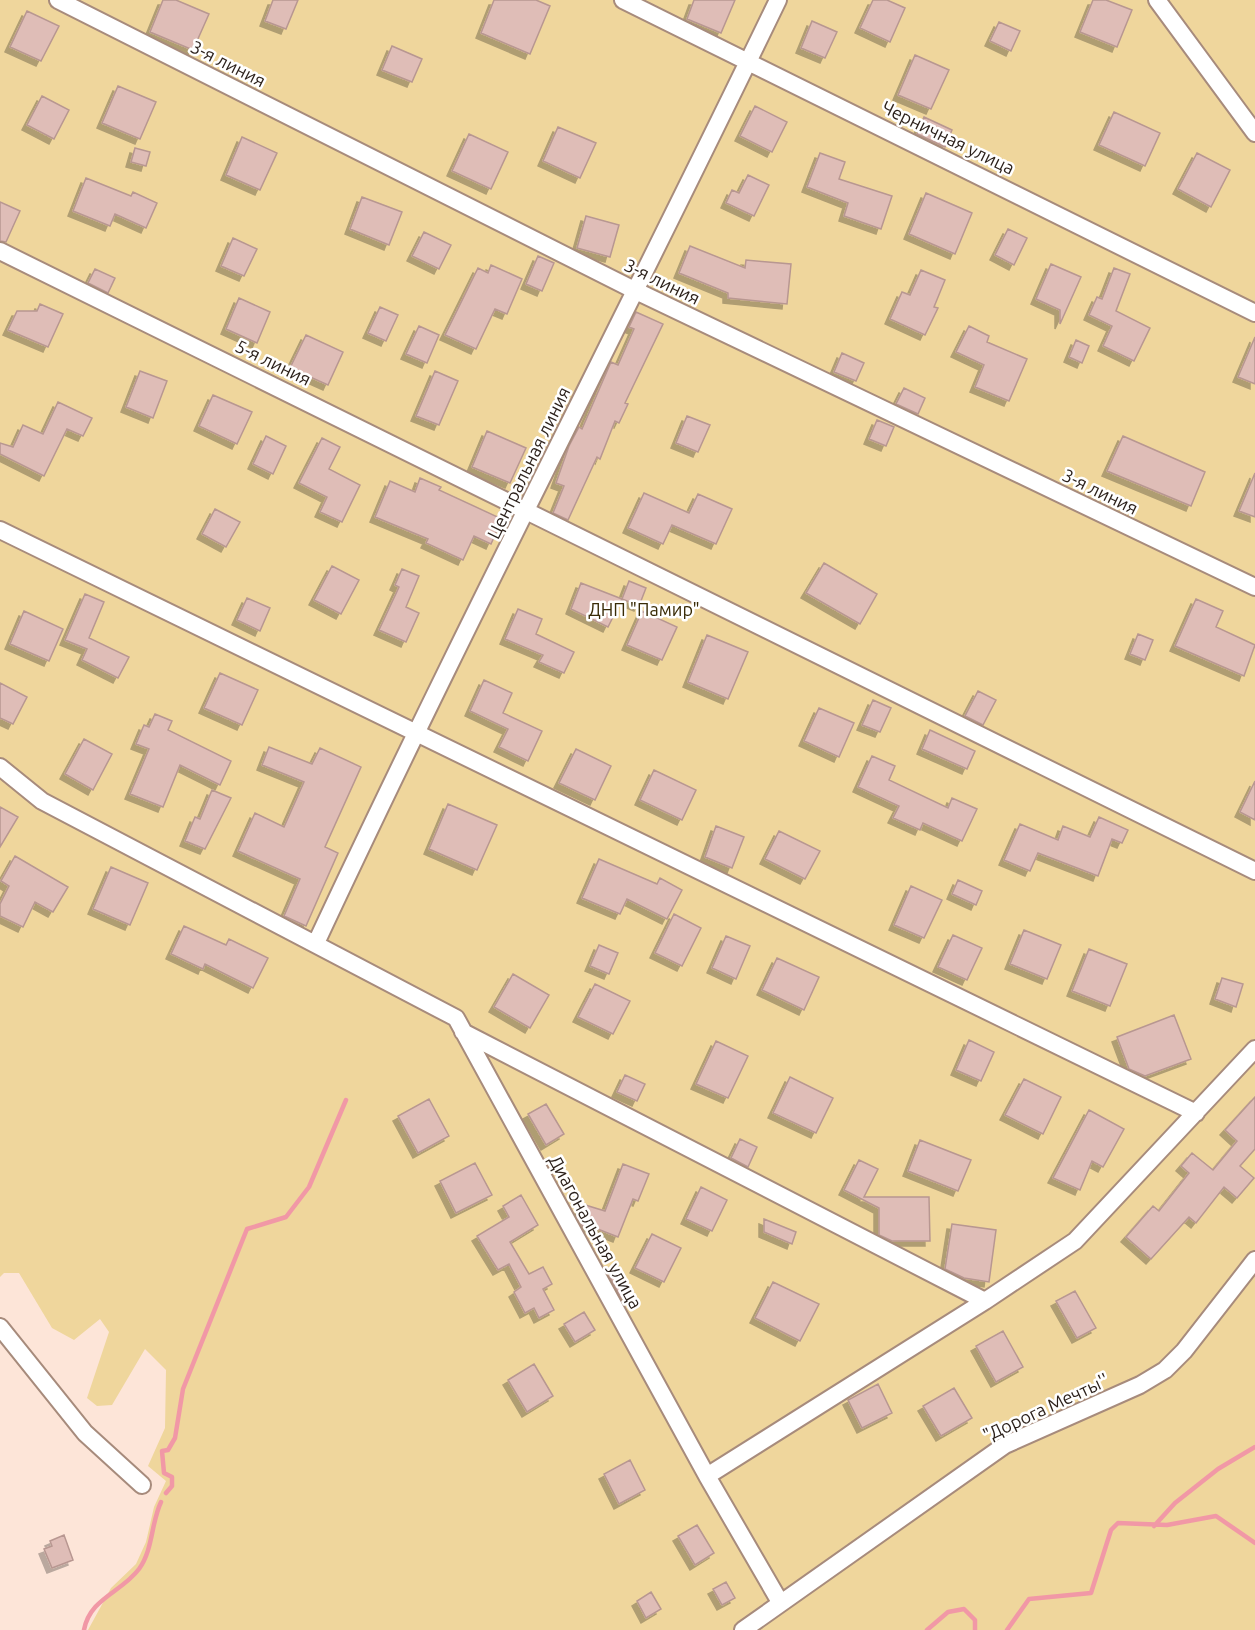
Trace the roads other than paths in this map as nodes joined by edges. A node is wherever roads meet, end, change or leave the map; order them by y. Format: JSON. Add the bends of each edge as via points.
{"nodes":[{"id":1,"x":58,"y":0,"type":"edge"},
{"id":2,"x":622,"y":0,"type":"edge"},
{"id":3,"x":778,"y":0,"type":"edge"},
{"id":4,"x":1157,"y":0,"type":"edge"},
{"id":5,"x":749,"y":61,"type":"junction"},
{"id":6,"x":1255,"y":133,"type":"edge"},
{"id":7,"x":0,"y":251,"type":"edge"},
{"id":8,"x":634,"y":290,"type":"junction"},
{"id":9,"x":1255,"y":313,"type":"edge"},
{"id":10,"x":528,"y":510,"type":"junction"},
{"id":11,"x":0,"y":530,"type":"edge"},
{"id":12,"x":1255,"y":587,"type":"edge"},
{"id":13,"x":414,"y":733,"type":"junction"},
{"id":14,"x":0,"y":767,"type":"edge"},
{"id":15,"x":1255,"y":871,"type":"edge"},
{"id":16,"x":315,"y":943,"type":"junction"},
{"id":17,"x":463,"y":1032,"type":"junction"},
{"id":18,"x":1255,"y":1049,"type":"edge"},
{"id":19,"x":1196,"y":1113,"type":"junction"},
{"id":20,"x":1255,"y":1260,"type":"edge"},
{"id":21,"x":985,"y":1301,"type":"junction"},
{"id":22,"x":0,"y":1327,"type":"edge"},
{"id":23,"x":707,"y":1476,"type":"junction"},
{"id":24,"x":142,"y":1485,"type":"dead end"},
{"id":25,"x":780,"y":1602,"type":"junction"},
{"id":26,"x":743,"y":1630,"type":"edge"}],
"edges":[{"from":1,"to":8,"type":"street","name":"3-я линия"},
{"from":2,"to":5,"type":"street","name":"Черничная улица"},
{"from":3,"to":5,"type":"street","name":"Центральная линия"},
{"from":4,"to":6,"type":"street"},
{"from":5,"to":8,"type":"street","name":"Центральная линия"},
{"from":5,"to":9,"type":"street","name":"Черничная улица"},
{"from":7,"to":10,"type":"street","name":"5-я линия"},
{"from":8,"to":10,"type":"street","name":"Центральная линия"},
{"from":8,"to":12,"type":"street","name":"3-я линия"},
{"from":10,"to":13,"type":"street","name":"Центральная линия"},
{"from":10,"to":15,"type":"street","name":"5-я линия"},
{"from":11,"to":13,"type":"street"},
{"from":13,"to":16,"type":"street","name":"Центральная линия"},
{"from":13,"to":19,"type":"street"},
{"from":14,"to":16,"type":"street","name":"Диагональная улица","via":[[42,801]]},
{"from":16,"to":17,"type":"street","name":"Диагональная улица","via":[[456,1018]]},
{"from":17,"to":21,"type":"street"},
{"from":17,"to":23,"type":"street","name":"Диагональная улица"},
{"from":18,"to":19,"type":"street"},
{"from":19,"to":21,"type":"street","via":[[1075,1241]]},
{"from":20,"to":25,"type":"street","name":"\"Дорога Мечты''","via":[[1165,1370],[1005,1445]]},
{"from":21,"to":23,"type":"street"},
{"from":22,"to":24,"type":"street","via":[[85,1433]]},
{"from":23,"to":25,"type":"street","name":"Диагональная улица"},
{"from":25,"to":26,"type":"street","name":"\"Дорога Мечты''"}]}
